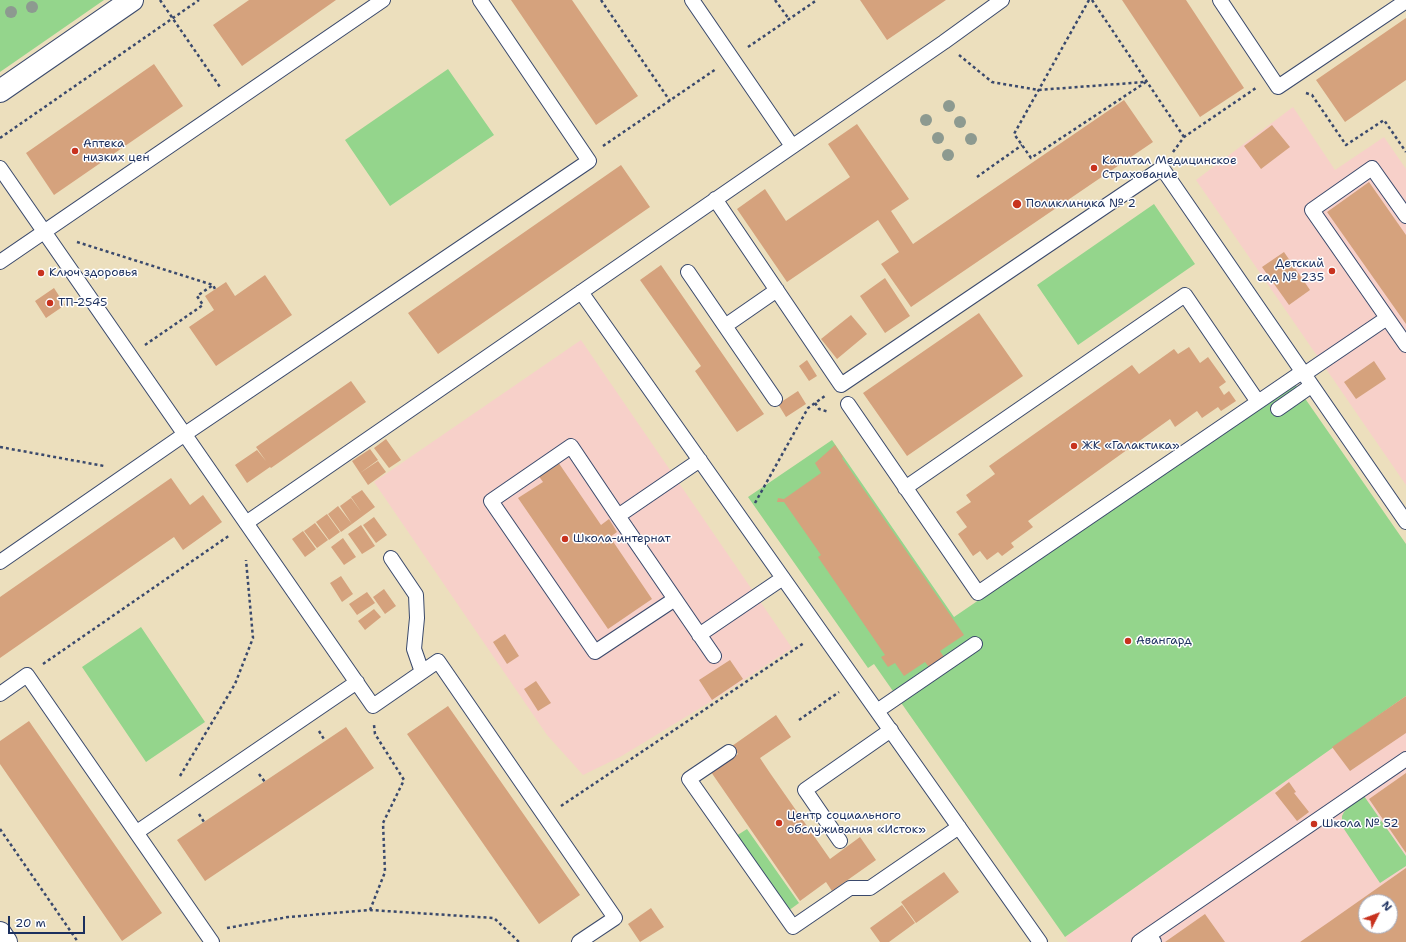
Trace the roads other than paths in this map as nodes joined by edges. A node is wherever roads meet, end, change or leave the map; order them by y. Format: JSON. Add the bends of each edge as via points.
{"nodes":[{"id":1,"x":132,"y":0,"type":"edge"},
{"id":2,"x":383,"y":0,"type":"edge"},
{"id":3,"x":480,"y":0,"type":"edge"},
{"id":4,"x":692,"y":0,"type":"edge"},
{"id":5,"x":1002,"y":0,"type":"edge"},
{"id":6,"x":1220,"y":0,"type":"edge"},
{"id":7,"x":1406,"y":1,"type":"edge"},
{"id":8,"x":0,"y":91,"type":"edge"},
{"id":9,"x":792,"y":146,"type":"junction"},
{"id":10,"x":0,"y":168,"type":"edge"},
{"id":11,"x":715,"y":199,"type":"junction"},
{"id":12,"x":1406,"y":216,"type":"edge"},
{"id":13,"x":44,"y":232,"type":"junction"},
{"id":14,"x":0,"y":262,"type":"edge"},
{"id":15,"x":688,"y":272,"type":"dead end"},
{"id":16,"x":777,"y":290,"type":"junction"},
{"id":17,"x":581,"y":292,"type":"junction"},
{"id":18,"x":1387,"y":318,"type":"junction"},
{"id":19,"x":725,"y":326,"type":"junction"},
{"id":20,"x":1406,"y":345,"type":"edge"},
{"id":21,"x":1305,"y":378,"type":"junction"},
{"id":22,"x":775,"y":399,"type":"dead end"},
{"id":23,"x":1258,"y":402,"type":"junction"},
{"id":24,"x":848,"y":404,"type":"dead end"},
{"id":25,"x":1278,"y":408,"type":"dead end"},
{"id":26,"x":185,"y":434,"type":"junction"},
{"id":27,"x":700,"y":460,"type":"junction"},
{"id":28,"x":905,"y":488,"type":"junction"},
{"id":29,"x":618,"y":516,"type":"junction"},
{"id":30,"x":1406,"y":522,"type":"edge"},
{"id":31,"x":244,"y":524,"type":"junction"},
{"id":32,"x":391,"y":558,"type":"dead end"},
{"id":33,"x":0,"y":562,"type":"edge"},
{"id":34,"x":783,"y":578,"type":"junction"},
{"id":35,"x":675,"y":599,"type":"junction"},
{"id":36,"x":699,"y":635,"type":"junction"},
{"id":37,"x":975,"y":644,"type":"dead end"},
{"id":38,"x":714,"y":656,"type":"dead end"},
{"id":39,"x":422,"y":672,"type":"junction"},
{"id":40,"x":357,"y":682,"type":"junction"},
{"id":41,"x":0,"y":694,"type":"edge"},
{"id":42,"x":877,"y":711,"type":"junction"},
{"id":43,"x":891,"y":730,"type":"junction"},
{"id":44,"x":729,"y":752,"type":"dead end"},
{"id":45,"x":1406,"y":759,"type":"edge"},
{"id":46,"x":959,"y":827,"type":"junction"},
{"id":47,"x":137,"y":832,"type":"junction"},
{"id":48,"x":840,"y":841,"type":"dead end"},
{"id":49,"x":0,"y":933,"type":"edge"},
{"id":50,"x":209,"y":937,"type":"edge"},
{"id":51,"x":1148,"y":940,"type":"edge"},
{"id":52,"x":6,"y":942,"type":"edge"},
{"id":53,"x":579,"y":942,"type":"edge"},
{"id":54,"x":1040,"y":942,"type":"edge"}],
"edges":[{"from":1,"to":8,"type":"street"},
{"from":2,"to":13,"type":"lane"},
{"from":3,"to":26,"type":"lane","via":[[589,160]]},
{"from":4,"to":9,"type":"lane"},
{"from":5,"to":9,"type":"lane"},
{"from":6,"to":7,"type":"lane","via":[[1278,80]]},
{"from":9,"to":11,"type":"lane"},
{"from":10,"to":13,"type":"lane"},
{"from":11,"to":16,"type":"lane"},
{"from":11,"to":17,"type":"lane"},
{"from":12,"to":18,"type":"lane","via":[[1372,168],[1312,210]]},
{"from":13,"to":14,"type":"lane"},
{"from":13,"to":26,"type":"lane"},
{"from":15,"to":19,"type":"lane"},
{"from":16,"to":19,"type":"lane"},
{"from":16,"to":21,"type":"lane","via":[[841,385],[1162,168]]},
{"from":17,"to":27,"type":"lane"},
{"from":17,"to":31,"type":"lane"},
{"from":18,"to":20,"type":"lane"},
{"from":18,"to":21,"type":"lane"},
{"from":19,"to":22,"type":"lane"},
{"from":21,"to":23,"type":"lane"},
{"from":21,"to":25,"type":"lane"},
{"from":21,"to":30,"type":"lane"},
{"from":23,"to":28,"type":"lane","via":[[978,592]]},
{"from":23,"to":28,"type":"lane","via":[[1185,295]]},
{"from":24,"to":28,"type":"lane"},
{"from":26,"to":31,"type":"lane"},
{"from":26,"to":33,"type":"lane"},
{"from":27,"to":29,"type":"lane"},
{"from":27,"to":34,"type":"lane"},
{"from":29,"to":35,"type":"lane"},
{"from":29,"to":35,"type":"lane","via":[[571,446],[491,501],[595,652]]},
{"from":31,"to":40,"type":"lane"},
{"from":32,"to":39,"type":"lane","via":[[416,595],[414,649]]},
{"from":34,"to":36,"type":"lane"},
{"from":34,"to":42,"type":"lane"},
{"from":35,"to":36,"type":"lane"},
{"from":36,"to":38,"type":"lane"},
{"from":37,"to":42,"type":"lane"},
{"from":39,"to":40,"type":"lane","via":[[373,706]]},
{"from":39,"to":53,"type":"lane","via":[[438,661],[615,918]]},
{"from":40,"to":47,"type":"lane"},
{"from":41,"to":47,"type":"lane","via":[[27,675]]},
{"from":42,"to":43,"type":"lane"},
{"from":43,"to":46,"type":"lane"},
{"from":43,"to":48,"type":"lane","via":[[805,790]]},
{"from":44,"to":46,"type":"lane","via":[[689,779],[793,927],[850,888],[870,888]]},
{"from":45,"to":51,"type":"lane"},
{"from":46,"to":54,"type":"lane"},
{"from":47,"to":50,"type":"lane"},
{"from":49,"to":52,"type":"street"}]}
